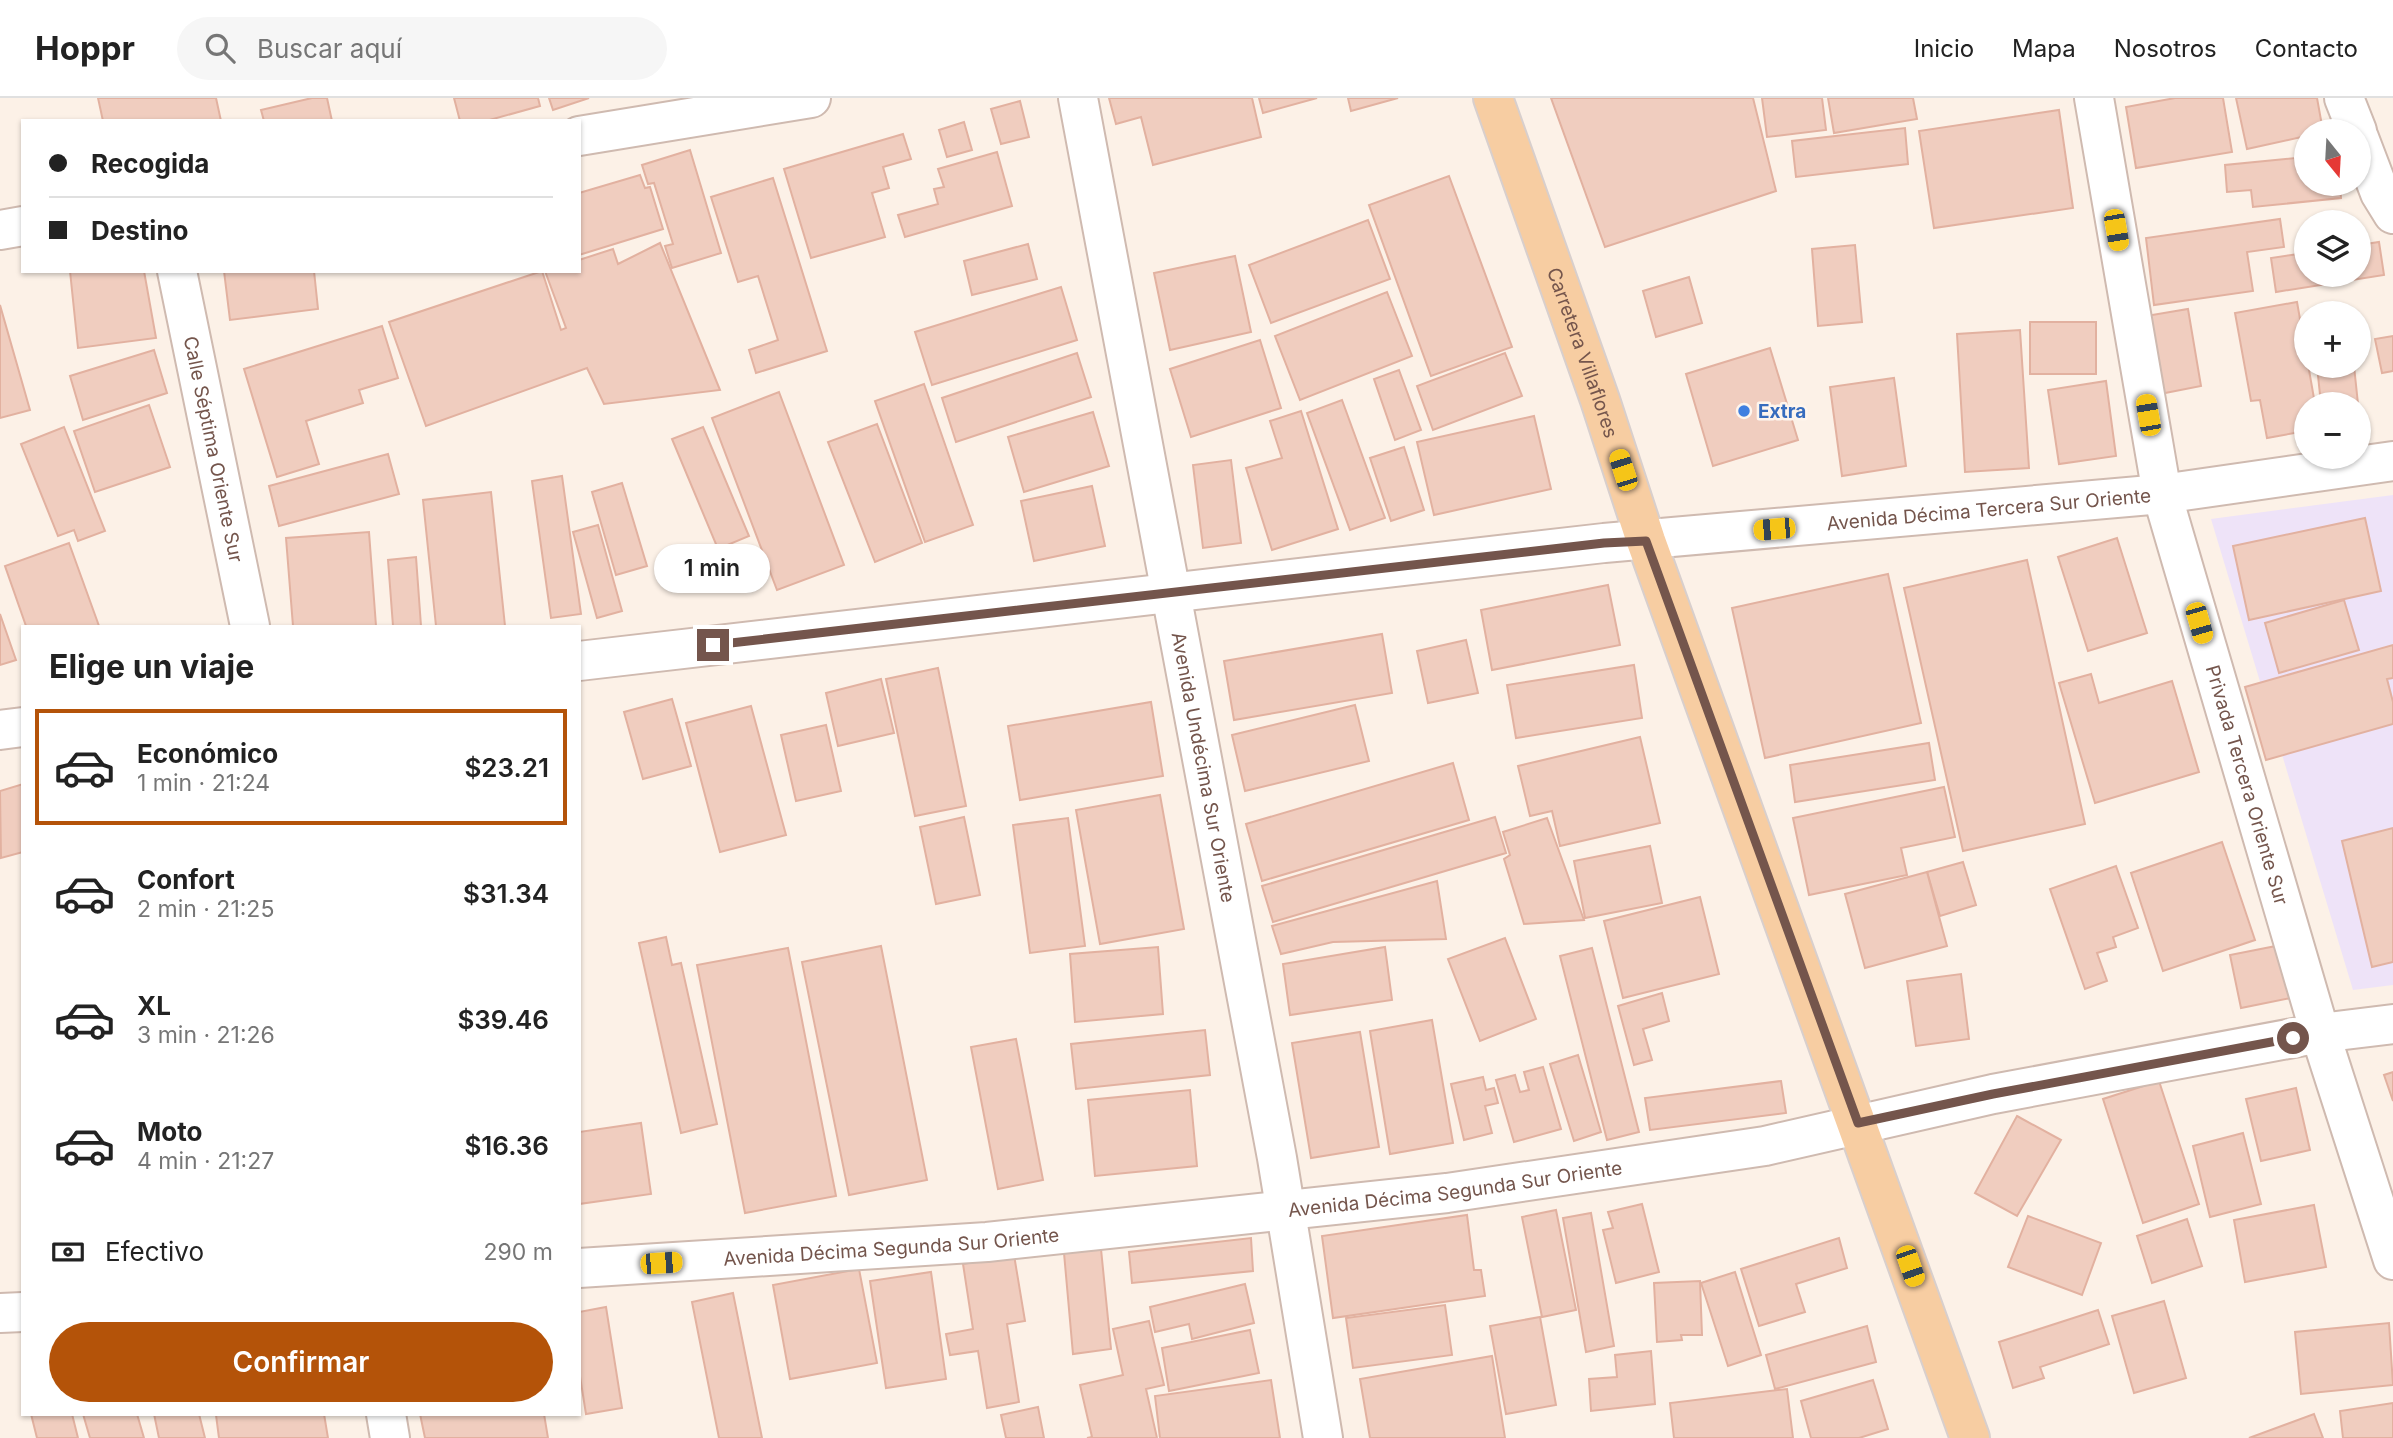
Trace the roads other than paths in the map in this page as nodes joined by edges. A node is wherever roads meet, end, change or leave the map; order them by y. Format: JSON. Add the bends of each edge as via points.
{"nodes":[{"id":1,"x":811,"y":98,"type":"edge"},
{"id":2,"x":1078,"y":98,"type":"edge"},
{"id":3,"x":1493,"y":98,"type":"edge"},
{"id":4,"x":2094,"y":98,"type":"edge"},
{"id":5,"x":2344,"y":98,"type":"edge"},
{"id":6,"x":2352,"y":119,"type":"edge"},
{"id":7,"x":581,"y":136,"type":"edge"},
{"id":8,"x":2371,"y":171,"type":"edge"},
{"id":9,"x":2393,"y":214,"type":"edge"},
{"id":10,"x":21,"y":226,"type":"edge"},
{"id":11,"x":0,"y":230,"type":"edge"},
{"id":12,"x":177,"y":273,"type":"edge"},
{"id":13,"x":2393,"y":461,"type":"edge"},
{"id":14,"x":2162,"y":494,"type":"junction"},
{"id":15,"x":1646,"y":541,"type":"junction"},
{"id":16,"x":1171,"y":592,"type":"junction"},
{"id":17,"x":250,"y":625,"type":"edge"},
{"id":18,"x":581,"y":661,"type":"edge"},
{"id":19,"x":21,"y":727,"type":"edge"},
{"id":20,"x":0,"y":730,"type":"edge"},
{"id":21,"x":2393,"y":1024,"type":"edge"},
{"id":22,"x":2320,"y":1033,"type":"junction"},
{"id":23,"x":1858,"y":1123,"type":"junction"},
{"id":24,"x":1286,"y":1212,"type":"junction"},
{"id":25,"x":2393,"y":1260,"type":"edge"},
{"id":26,"x":581,"y":1268,"type":"edge"},
{"id":27,"x":21,"y":1312,"type":"edge"},
{"id":28,"x":0,"y":1313,"type":"edge"},
{"id":29,"x":386,"y":1416,"type":"edge"},
{"id":30,"x":390,"y":1438,"type":"edge"},
{"id":31,"x":1323,"y":1438,"type":"edge"},
{"id":32,"x":1970,"y":1438,"type":"edge"}],
"edges":[{"from":1,"to":7,"type":"street"},
{"from":2,"to":16,"type":"street","name":"Avenida Undécima Sur Oriente"},
{"from":3,"to":15,"type":"main road","name":"Carretera Villaflores"},
{"from":4,"to":14,"type":"street","name":"Privada Tercera Oriente Sur"},
{"from":5,"to":6,"type":"street"},
{"from":8,"to":9,"type":"street"},
{"from":10,"to":11,"type":"street"},
{"from":12,"to":17,"type":"street","name":"Calle Séptima Oriente Sur"},
{"from":13,"to":14,"type":"street","name":"Avenida Décima Tercera Sur Oriente"},
{"from":14,"to":15,"type":"street","name":"Avenida Décima Tercera Sur Oriente"},
{"from":14,"to":22,"type":"street","name":"Privada Tercera Oriente Sur"},
{"from":15,"to":16,"type":"street","name":"Avenida Décima Tercera Sur Oriente"},
{"from":15,"to":23,"type":"main road","name":"Carretera Villaflores"},
{"from":16,"to":18,"type":"street","name":"Avenida Décima Tercera Sur Oriente"},
{"from":16,"to":24,"type":"street","name":"Avenida Undécima Sur Oriente"},
{"from":19,"to":20,"type":"street"},
{"from":21,"to":22,"type":"street","name":"Avenida Décima Segunda Sur Oriente"},
{"from":22,"to":23,"type":"street","name":"Avenida Décima Segunda Sur Oriente"},
{"from":22,"to":25,"type":"street","name":"Privada Tercera Oriente Sur"},
{"from":23,"to":24,"type":"street","name":"Avenida Décima Segunda Sur Oriente","via":[[1765,1146]]},
{"from":23,"to":32,"type":"main road","name":"Carretera Villaflores"},
{"from":24,"to":26,"type":"street","name":"Avenida Décima Segunda Sur Oriente","via":[[987,1242]]},
{"from":24,"to":31,"type":"street","name":"Avenida Undécima Sur Oriente"},
{"from":27,"to":28,"type":"street"},
{"from":29,"to":30,"type":"street"}]}
